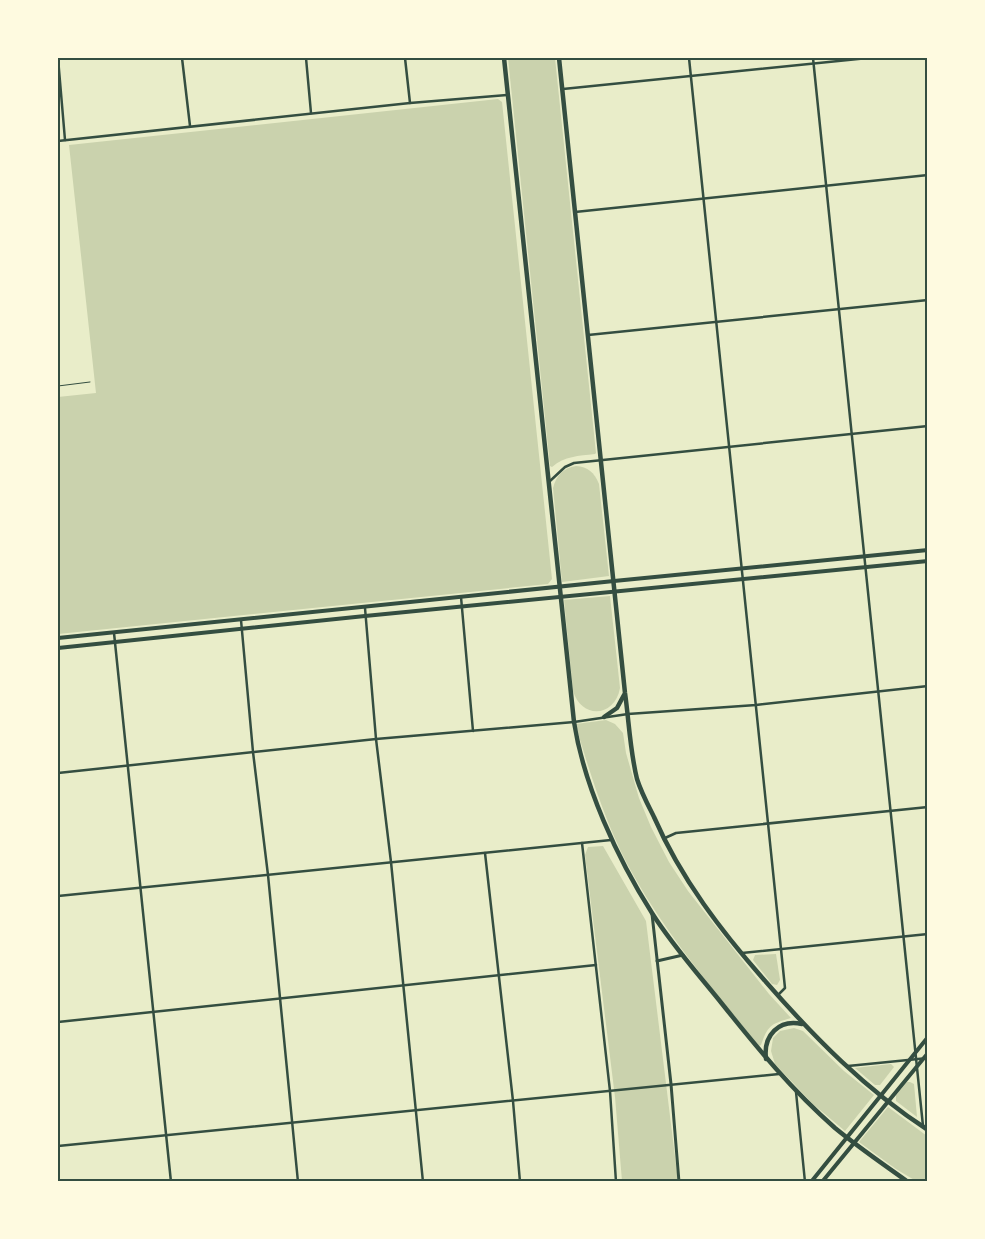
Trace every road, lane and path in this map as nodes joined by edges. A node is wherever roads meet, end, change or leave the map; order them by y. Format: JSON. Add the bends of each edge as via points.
{"nodes":[{"id":1,"x":58,"y":58,"type":"edge"},
{"id":2,"x":182,"y":58,"type":"edge"},
{"id":3,"x":306,"y":58,"type":"edge"},
{"id":4,"x":405,"y":58,"type":"edge"},
{"id":5,"x":504,"y":58,"type":"edge"},
{"id":6,"x":559,"y":58,"type":"edge"},
{"id":7,"x":689,"y":58,"type":"edge"},
{"id":8,"x":814,"y":58,"type":"edge"},
{"id":9,"x":868,"y":58,"type":"edge"},
{"id":10,"x":814,"y":63,"type":"junction"},
{"id":11,"x":691,"y":76,"type":"junction"},
{"id":12,"x":562,"y":89,"type":"junction"},
{"id":13,"x":508,"y":95,"type":"junction"},
{"id":14,"x":410,"y":103,"type":"junction"},
{"id":15,"x":311,"y":114,"type":"junction"},
{"id":16,"x":190,"y":126,"type":"junction"},
{"id":17,"x":65,"y":140,"type":"junction"},
{"id":18,"x":58,"y":141,"type":"edge"},
{"id":19,"x":928,"y":175,"type":"edge"},
{"id":20,"x":826,"y":186,"type":"junction"},
{"id":21,"x":703,"y":198,"type":"junction"},
{"id":22,"x":575,"y":212,"type":"junction"},
{"id":23,"x":928,"y":300,"type":"edge"},
{"id":24,"x":839,"y":309,"type":"junction"},
{"id":25,"x":716,"y":322,"type":"junction"},
{"id":26,"x":588,"y":335,"type":"junction"},
{"id":27,"x":90,"y":382,"type":"dead end"},
{"id":28,"x":58,"y":386,"type":"edge"},
{"id":29,"x":928,"y":426,"type":"edge"},
{"id":30,"x":852,"y":434,"type":"junction"},
{"id":31,"x":729,"y":448,"type":"junction"},
{"id":32,"x":601,"y":460,"type":"junction"},
{"id":33,"x":548,"y":483,"type":"junction"},
{"id":34,"x":928,"y":550,"type":"edge"},
{"id":35,"x":864,"y":556,"type":"junction"},
{"id":36,"x":928,"y":561,"type":"edge"},
{"id":37,"x":866,"y":567,"type":"junction"},
{"id":38,"x":742,"y":568,"type":"junction"},
{"id":39,"x":743,"y":579,"type":"junction"},
{"id":40,"x":614,"y":581,"type":"junction"},
{"id":41,"x":561,"y":587,"type":"junction"},
{"id":42,"x":615,"y":592,"type":"junction"},
{"id":43,"x":461,"y":597,"type":"junction"},
{"id":44,"x":562,"y":597,"type":"junction"},
{"id":45,"x":462,"y":606,"type":"junction"},
{"id":46,"x":365,"y":608,"type":"junction"},
{"id":47,"x":365,"y":616,"type":"junction"},
{"id":48,"x":241,"y":620,"type":"junction"},
{"id":49,"x":242,"y":629,"type":"junction"},
{"id":50,"x":114,"y":633,"type":"junction"},
{"id":51,"x":58,"y":638,"type":"edge"},
{"id":52,"x":115,"y":642,"type":"junction"},
{"id":53,"x":58,"y":648,"type":"edge"},
{"id":54,"x":928,"y":686,"type":"edge"},
{"id":55,"x":878,"y":692,"type":"junction"},
{"id":56,"x":625,"y":693,"type":"junction"},
{"id":57,"x":756,"y":705,"type":"junction"},
{"id":58,"x":628,"y":714,"type":"junction"},
{"id":59,"x":604,"y":717,"type":"junction"},
{"id":60,"x":574,"y":722,"type":"junction"},
{"id":61,"x":473,"y":731,"type":"junction"},
{"id":62,"x":376,"y":739,"type":"junction"},
{"id":63,"x":253,"y":752,"type":"junction"},
{"id":64,"x":128,"y":765,"type":"junction"},
{"id":65,"x":58,"y":773,"type":"edge"},
{"id":66,"x":928,"y":807,"type":"edge"},
{"id":67,"x":890,"y":811,"type":"junction"},
{"id":68,"x":768,"y":824,"type":"junction"},
{"id":69,"x":664,"y":839,"type":"junction"},
{"id":70,"x":611,"y":840,"type":"junction"},
{"id":71,"x":582,"y":843,"type":"junction"},
{"id":72,"x":486,"y":853,"type":"junction"},
{"id":73,"x":391,"y":862,"type":"junction"},
{"id":74,"x":268,"y":875,"type":"junction"},
{"id":75,"x":140,"y":888,"type":"junction"},
{"id":76,"x":58,"y":896,"type":"edge"},
{"id":77,"x":652,"y":914,"type":"junction"},
{"id":78,"x":928,"y":934,"type":"edge"},
{"id":79,"x":903,"y":937,"type":"junction"},
{"id":80,"x":780,"y":950,"type":"junction"},
{"id":81,"x":741,"y":954,"type":"junction"},
{"id":82,"x":683,"y":955,"type":"junction"},
{"id":83,"x":657,"y":961,"type":"junction"},
{"id":84,"x":596,"y":965,"type":"junction"},
{"id":85,"x":498,"y":976,"type":"junction"},
{"id":86,"x":403,"y":986,"type":"junction"},
{"id":87,"x":778,"y":995,"type":"junction"},
{"id":88,"x":280,"y":999,"type":"junction"},
{"id":89,"x":153,"y":1012,"type":"junction"},
{"id":90,"x":58,"y":1022,"type":"edge"},
{"id":91,"x":802,"y":1024,"type":"junction"},
{"id":92,"x":928,"y":1037,"type":"edge"},
{"id":93,"x":915,"y":1052,"type":"junction"},
{"id":94,"x":928,"y":1053,"type":"edge"},
{"id":95,"x":926,"y":1058,"type":"edge"},
{"id":96,"x":910,"y":1059,"type":"junction"},
{"id":97,"x":916,"y":1059,"type":"junction"},
{"id":98,"x":767,"y":1060,"type":"junction"},
{"id":99,"x":846,"y":1066,"type":"junction"},
{"id":100,"x":917,"y":1066,"type":"junction"},
{"id":101,"x":779,"y":1074,"type":"junction"},
{"id":102,"x":671,"y":1084,"type":"junction"},
{"id":103,"x":610,"y":1091,"type":"junction"},
{"id":104,"x":796,"y":1092,"type":"junction"},
{"id":105,"x":881,"y":1095,"type":"junction"},
{"id":106,"x":513,"y":1100,"type":"junction"},
{"id":107,"x":888,"y":1101,"type":"junction"},
{"id":108,"x":416,"y":1110,"type":"junction"},
{"id":109,"x":292,"y":1123,"type":"junction"},
{"id":110,"x":925,"y":1129,"type":"edge"},
{"id":111,"x":166,"y":1136,"type":"junction"},
{"id":112,"x":847,"y":1137,"type":"junction"},
{"id":113,"x":854,"y":1142,"type":"junction"},
{"id":114,"x":58,"y":1146,"type":"edge"},
{"id":115,"x":171,"y":1182,"type":"edge"},
{"id":116,"x":298,"y":1182,"type":"edge"},
{"id":117,"x":423,"y":1182,"type":"edge"},
{"id":118,"x":520,"y":1182,"type":"edge"},
{"id":119,"x":616,"y":1182,"type":"edge"},
{"id":120,"x":679,"y":1182,"type":"edge"},
{"id":121,"x":805,"y":1182,"type":"edge"},
{"id":122,"x":810,"y":1182,"type":"edge"},
{"id":123,"x":822,"y":1182,"type":"edge"},
{"id":124,"x":908,"y":1182,"type":"edge"}],
"edges":[{"from":1,"to":17,"type":"street"},
{"from":2,"to":16,"type":"street"},
{"from":3,"to":15,"type":"street"},
{"from":4,"to":14,"type":"street"},
{"from":5,"to":13,"type":"highway"},
{"from":6,"to":12,"type":"highway"},
{"from":7,"to":11,"type":"street"},
{"from":8,"to":10,"type":"street"},
{"from":9,"to":10,"type":"street"},
{"from":10,"to":11,"type":"street"},
{"from":10,"to":20,"type":"street"},
{"from":11,"to":12,"type":"street"},
{"from":11,"to":21,"type":"street"},
{"from":12,"to":22,"type":"highway"},
{"from":13,"to":14,"type":"street"},
{"from":13,"to":33,"type":"highway"},
{"from":14,"to":15,"type":"street"},
{"from":15,"to":16,"type":"street"},
{"from":16,"to":17,"type":"street"},
{"from":17,"to":18,"type":"street"},
{"from":19,"to":20,"type":"street"},
{"from":20,"to":21,"type":"street"},
{"from":20,"to":24,"type":"street"},
{"from":21,"to":22,"type":"street"},
{"from":21,"to":25,"type":"street"},
{"from":22,"to":26,"type":"highway"},
{"from":23,"to":24,"type":"street"},
{"from":24,"to":25,"type":"street"},
{"from":24,"to":30,"type":"street"},
{"from":25,"to":26,"type":"street"},
{"from":25,"to":31,"type":"street"},
{"from":26,"to":32,"type":"highway"},
{"from":27,"to":28,"type":"lane"},
{"from":29,"to":30,"type":"street"},
{"from":30,"to":31,"type":"street"},
{"from":30,"to":35,"type":"street"},
{"from":31,"to":32,"type":"street"},
{"from":31,"to":38,"type":"street"},
{"from":32,"to":33,"type":"street","via":[[574,463]]},
{"from":32,"to":40,"type":"highway"},
{"from":33,"to":41,"type":"highway"},
{"from":34,"to":35,"type":"main road"},
{"from":35,"to":37,"type":"street"},
{"from":35,"to":38,"type":"main road"},
{"from":36,"to":37,"type":"main road"},
{"from":37,"to":39,"type":"main road"},
{"from":37,"to":55,"type":"street"},
{"from":38,"to":39,"type":"street"},
{"from":38,"to":40,"type":"main road"},
{"from":39,"to":42,"type":"main road"},
{"from":39,"to":57,"type":"street"},
{"from":40,"to":41,"type":"main road"},
{"from":40,"to":42,"type":"highway"},
{"from":41,"to":43,"type":"main road"},
{"from":41,"to":44,"type":"highway"},
{"from":42,"to":44,"type":"main road"},
{"from":42,"to":56,"type":"highway"},
{"from":43,"to":45,"type":"street"},
{"from":43,"to":46,"type":"main road"},
{"from":44,"to":45,"type":"main road"},
{"from":44,"to":60,"type":"highway"},
{"from":45,"to":47,"type":"main road"},
{"from":45,"to":61,"type":"street"},
{"from":46,"to":47,"type":"street"},
{"from":46,"to":48,"type":"main road"},
{"from":47,"to":49,"type":"main road"},
{"from":47,"to":62,"type":"street"},
{"from":48,"to":49,"type":"street"},
{"from":48,"to":50,"type":"main road"},
{"from":49,"to":52,"type":"main road"},
{"from":49,"to":63,"type":"street"},
{"from":50,"to":51,"type":"main road"},
{"from":50,"to":52,"type":"street"},
{"from":52,"to":53,"type":"main road"},
{"from":52,"to":64,"type":"street"},
{"from":54,"to":55,"type":"street"},
{"from":55,"to":57,"type":"street"},
{"from":55,"to":67,"type":"street"},
{"from":56,"to":58,"type":"highway"},
{"from":56,"to":59,"type":"highway","via":[[617,708]]},
{"from":57,"to":58,"type":"street"},
{"from":57,"to":68,"type":"street"},
{"from":58,"to":59,"type":"street"},
{"from":58,"to":69,"type":"highway","via":[[638,780]]},
{"from":59,"to":60,"type":"street"},
{"from":60,"to":61,"type":"street"},
{"from":60,"to":70,"type":"highway","via":[[584,766]]},
{"from":61,"to":62,"type":"street"},
{"from":62,"to":63,"type":"street"},
{"from":62,"to":73,"type":"street"},
{"from":63,"to":64,"type":"street"},
{"from":63,"to":74,"type":"street"},
{"from":64,"to":65,"type":"street"},
{"from":64,"to":75,"type":"street"},
{"from":66,"to":67,"type":"street"},
{"from":67,"to":68,"type":"street"},
{"from":67,"to":79,"type":"street"},
{"from":68,"to":69,"type":"street","via":[[676,833]]},
{"from":68,"to":80,"type":"street"},
{"from":69,"to":81,"type":"highway","via":[[690,884]]},
{"from":70,"to":71,"type":"street"},
{"from":70,"to":77,"type":"highway"},
{"from":71,"to":72,"type":"street"},
{"from":71,"to":84,"type":"street"},
{"from":72,"to":73,"type":"street"},
{"from":72,"to":85,"type":"street"},
{"from":73,"to":74,"type":"street"},
{"from":73,"to":86,"type":"street"},
{"from":74,"to":75,"type":"street"},
{"from":74,"to":88,"type":"street"},
{"from":75,"to":76,"type":"street"},
{"from":75,"to":89,"type":"street"},
{"from":77,"to":82,"type":"highway"},
{"from":77,"to":83,"type":"street"},
{"from":78,"to":79,"type":"street"},
{"from":79,"to":80,"type":"street"},
{"from":79,"to":93,"type":"street"},
{"from":80,"to":81,"type":"street"},
{"from":80,"to":87,"type":"street","via":[[785,988]]},
{"from":81,"to":87,"type":"highway"},
{"from":82,"to":83,"type":"street"},
{"from":82,"to":98,"type":"highway"},
{"from":83,"to":102,"type":"street"},
{"from":84,"to":85,"type":"street"},
{"from":84,"to":103,"type":"street"},
{"from":85,"to":86,"type":"street"},
{"from":85,"to":106,"type":"street"},
{"from":86,"to":88,"type":"street"},
{"from":86,"to":108,"type":"street"},
{"from":87,"to":91,"type":"highway"},
{"from":88,"to":89,"type":"street"},
{"from":88,"to":109,"type":"street"},
{"from":89,"to":90,"type":"street"},
{"from":89,"to":111,"type":"street"},
{"from":91,"to":98,"type":"highway","via":[[787,1023],[774,1030],[766,1043]]},
{"from":91,"to":99,"type":"highway"},
{"from":92,"to":93,"type":"main road"},
{"from":93,"to":96,"type":"main road"},
{"from":93,"to":97,"type":"street"},
{"from":94,"to":95,"type":"main road"},
{"from":95,"to":97,"type":"street"},
{"from":95,"to":100,"type":"main road"},
{"from":96,"to":97,"type":"street"},
{"from":96,"to":99,"type":"street"},
{"from":96,"to":105,"type":"main road"},
{"from":97,"to":100,"type":"street"},
{"from":98,"to":101,"type":"highway"},
{"from":99,"to":105,"type":"highway"},
{"from":100,"to":107,"type":"main road"},
{"from":100,"to":110,"type":"street"},
{"from":101,"to":102,"type":"street"},
{"from":101,"to":104,"type":"highway"},
{"from":102,"to":103,"type":"street"},
{"from":102,"to":120,"type":"street"},
{"from":103,"to":106,"type":"street"},
{"from":103,"to":119,"type":"street"},
{"from":104,"to":112,"type":"highway"},
{"from":104,"to":121,"type":"street"},
{"from":105,"to":107,"type":"highway"},
{"from":105,"to":112,"type":"main road"},
{"from":106,"to":108,"type":"street"},
{"from":106,"to":118,"type":"street"},
{"from":107,"to":110,"type":"highway"},
{"from":107,"to":113,"type":"main road"},
{"from":108,"to":109,"type":"street"},
{"from":108,"to":117,"type":"street"},
{"from":109,"to":111,"type":"street"},
{"from":109,"to":116,"type":"street"},
{"from":111,"to":114,"type":"street"},
{"from":111,"to":115,"type":"street"},
{"from":112,"to":113,"type":"highway"},
{"from":112,"to":122,"type":"main road"},
{"from":113,"to":123,"type":"main road"},
{"from":113,"to":124,"type":"highway"}]}
